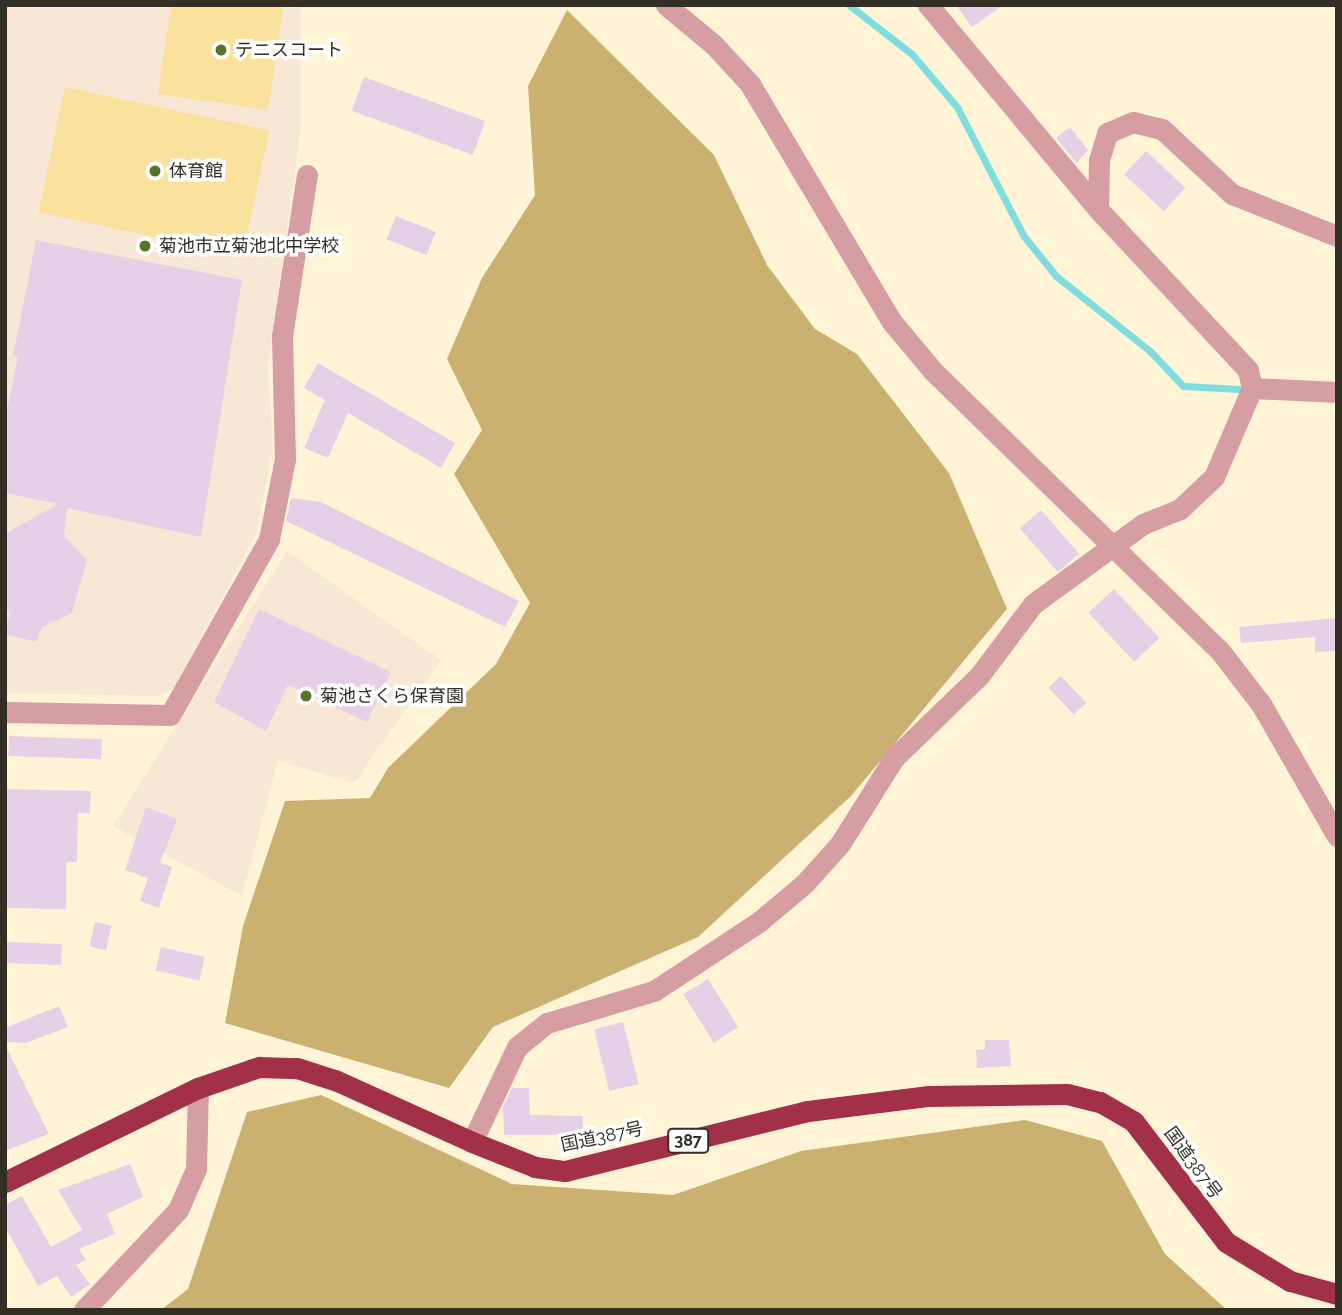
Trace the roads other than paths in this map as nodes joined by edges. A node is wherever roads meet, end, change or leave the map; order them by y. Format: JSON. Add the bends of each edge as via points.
{"nodes":[{"id":1,"x":666,"y":5,"type":"edge"},
{"id":2,"x":928,"y":5,"type":"edge"},
{"id":3,"x":307,"y":175,"type":"dead end"},
{"id":4,"x":1098,"y":209,"type":"junction"},
{"id":5,"x":1337,"y":236,"type":"edge"},
{"id":6,"x":1252,"y":388,"type":"junction"},
{"id":7,"x":1337,"y":392,"type":"edge"},
{"id":8,"x":1113,"y":545,"type":"junction"},
{"id":9,"x":5,"y":712,"type":"edge"},
{"id":10,"x":1337,"y":836,"type":"edge"},
{"id":11,"x":198,"y":1088,"type":"junction"},
{"id":12,"x":472,"y":1142,"type":"junction"},
{"id":13,"x":5,"y":1182,"type":"edge"},
{"id":14,"x":1337,"y":1294,"type":"edge"},
{"id":15,"x":84,"y":1310,"type":"edge"}],
"edges":[{"from":1,"to":8,"type":"street","via":[[750,83],[892,322],[973,414]]},
{"from":2,"to":4,"type":"street"},
{"from":3,"to":9,"type":"street","via":[[282,336],[285,459],[269,539],[170,715]]},
{"from":4,"to":5,"type":"street","via":[[1099,160],[1107,133],[1133,122],[1162,130],[1232,194]]},
{"from":4,"to":6,"type":"street","via":[[1248,370]]},
{"from":6,"to":7,"type":"street"},
{"from":6,"to":8,"type":"street","via":[[1214,477],[1180,509],[1143,524]]},
{"from":8,"to":10,"type":"street","via":[[1220,651],[1261,705]]},
{"from":8,"to":12,"type":"street","via":[[1033,604],[979,676],[894,758],[840,844],[805,883],[760,920],[654,991],[547,1023],[517,1047]]},
{"from":11,"to":12,"type":"highway","name":"国道387号","number":"387","via":[[260,1067],[297,1068],[335,1080]]},
{"from":11,"to":13,"type":"highway","name":"国道387号","number":"387"},
{"from":11,"to":15,"type":"street","via":[[196,1169],[178,1210]]},
{"from":12,"to":14,"type":"highway","name":"国道387号","number":"387","via":[[535,1167],[565,1171],[808,1111],[929,1096],[1067,1094],[1100,1102],[1134,1122],[1226,1242],[1290,1281]]}]}
